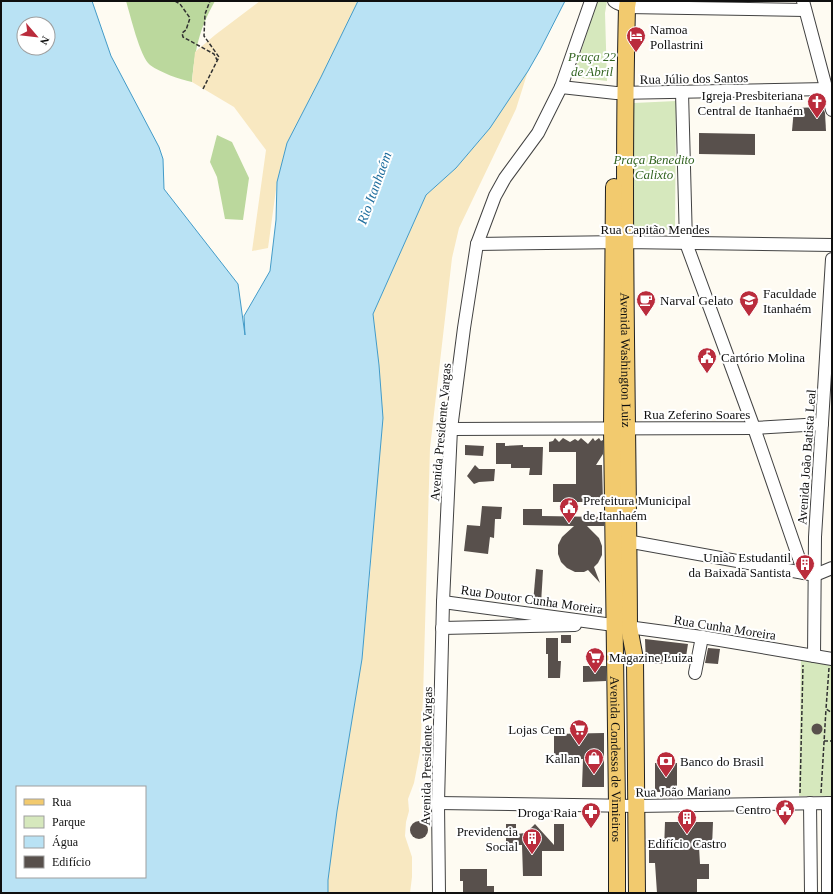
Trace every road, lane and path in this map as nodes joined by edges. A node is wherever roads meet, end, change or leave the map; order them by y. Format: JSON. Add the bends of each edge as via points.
{"nodes":[{"id":1,"x":175,"y":1,"type":"edge"},
{"id":2,"x":210,"y":1,"type":"edge"},
{"id":3,"x":591,"y":1,"type":"edge"},
{"id":4,"x":621,"y":3,"type":"edge"},
{"id":5,"x":804,"y":5,"type":"edge"},
{"id":6,"x":217,"y":61,"type":"junction"},
{"id":7,"x":562,"y":87,"type":"junction"},
{"id":8,"x":203,"y":89,"type":"dead end"},
{"id":9,"x":827,"y":89,"type":"junction"},
{"id":10,"x":682,"y":92,"type":"junction"},
{"id":11,"x":620,"y":93,"type":"junction"},
{"id":12,"x":832,"y":110,"type":"edge"},
{"id":13,"x":618,"y":242,"type":"junction"},
{"id":14,"x":686,"y":243,"type":"junction"},
{"id":15,"x":477,"y":244,"type":"junction"},
{"id":16,"x":832,"y":245,"type":"edge"},
{"id":17,"x":832,"y":259,"type":"edge"},
{"id":18,"x":822,"y":424,"type":"junction"},
{"id":19,"x":754,"y":428,"type":"junction"},
{"id":20,"x":451,"y":429,"type":"junction"},
{"id":21,"x":612,"y":429,"type":"junction"},
{"id":22,"x":628,"y":429,"type":"junction"},
{"id":23,"x":815,"y":537,"type":"junction"},
{"id":24,"x":612,"y":538,"type":"junction"},
{"id":25,"x":629,"y":541,"type":"junction"},
{"id":26,"x":794,"y":541,"type":"junction"},
{"id":27,"x":832,"y":568,"type":"edge"},
{"id":28,"x":810,"y":574,"type":"junction"},
{"id":29,"x":443,"y":602,"type":"junction"},
{"id":30,"x":621,"y":626,"type":"junction"},
{"id":31,"x":442,"y":628,"type":"junction"},
{"id":32,"x":702,"y":637,"type":"junction"},
{"id":33,"x":809,"y":658,"type":"junction"},
{"id":34,"x":831,"y":659,"type":"edge"},
{"id":35,"x":695,"y":673,"type":"dead end"},
{"id":36,"x":826,"y":709,"type":"junction"},
{"id":37,"x":832,"y":713,"type":"edge"},
{"id":38,"x":824,"y":741,"type":"junction"},
{"id":39,"x":832,"y":741,"type":"edge"},
{"id":40,"x":800,"y":794,"type":"dead end"},
{"id":41,"x":823,"y":800,"type":"edge"},
{"id":42,"x":438,"y":803,"type":"junction"},
{"id":43,"x":617,"y":805,"type":"junction"},
{"id":44,"x":637,"y":806,"type":"junction"},
{"id":45,"x":439,"y":893,"type":"edge"},
{"id":46,"x":617,"y":893,"type":"edge"},
{"id":47,"x":637,"y":893,"type":"edge"},
{"id":48,"x":811,"y":893,"type":"edge"},
{"id":49,"x":828,"y":893,"type":"edge"}],
"edges":[{"from":1,"to":6,"type":"path","via":[[190,18],[186,30],[182,33],[183,37],[214,54]]},
{"from":2,"to":6,"type":"path","via":[[205,14],[204,36],[219,58]]},
{"from":3,"to":7,"type":"street","name":"Avenida Presidente Vargas"},
{"from":4,"to":5,"type":"street"},
{"from":4,"to":11,"type":"main road","name":"Avenida Washington Luiz"},
{"from":5,"to":9,"type":"street"},
{"from":6,"to":8,"type":"path"},
{"from":7,"to":11,"type":"street","name":"Rua Júlio dos Santos"},
{"from":7,"to":15,"type":"street","name":"Avenida Presidente Vargas","via":[[538,133],[495,196]]},
{"from":9,"to":10,"type":"street","name":"Rua Júlio dos Santos"},
{"from":9,"to":12,"type":"street"},
{"from":10,"to":11,"type":"street","name":"Rua Júlio dos Santos"},
{"from":10,"to":14,"type":"street"},
{"from":11,"to":13,"type":"main road","name":"Avenida Washington Luiz"},
{"from":13,"to":14,"type":"street","name":"Rua Capitão Mendes"},
{"from":13,"to":15,"type":"street","name":"Rua Capitão Mendes"},
{"from":13,"to":21,"type":"main road","name":"Avenida Washington Luiz"},
{"from":13,"to":22,"type":"main road","name":"Avenida Washington Luiz"},
{"from":14,"to":16,"type":"street","name":"Rua Capitão Mendes"},
{"from":14,"to":19,"type":"street"},
{"from":15,"to":20,"type":"street","name":"Avenida Presidente Vargas"},
{"from":17,"to":18,"type":"street","name":"Avenida João Batista Leal"},
{"from":18,"to":19,"type":"street","name":"Rua Zeferino Soares"},
{"from":18,"to":23,"type":"street","name":"Avenida João Batista Leal"},
{"from":19,"to":22,"type":"street","name":"Rua Zeferino Soares"},
{"from":19,"to":26,"type":"street"},
{"from":20,"to":21,"type":"street","name":"Rua Zeferino Soares"},
{"from":20,"to":29,"type":"street","name":"Avenida Presidente Vargas"},
{"from":21,"to":22,"type":"street","name":"Rua Zeferino Soares"},
{"from":21,"to":24,"type":"main road","name":"Avenida Washington Luiz"},
{"from":22,"to":25,"type":"main road","name":"Avenida Washington Luiz"},
{"from":23,"to":26,"type":"street"},
{"from":23,"to":28,"type":"street","name":"Avenida João Batista Leal"},
{"from":24,"to":25,"type":"street"},
{"from":24,"to":30,"type":"main road","name":"Avenida Washington Luiz"},
{"from":25,"to":28,"type":"street"},
{"from":25,"to":30,"type":"main road","name":"Avenida Washington Luiz"},
{"from":26,"to":28,"type":"street"},
{"from":27,"to":28,"type":"street"},
{"from":28,"to":33,"type":"street","name":"Avenida João Batista Leal"},
{"from":29,"to":30,"type":"street","name":"Rua Doutor Cunha Moreira"},
{"from":29,"to":31,"type":"street","name":"Avenida Presidente Vargas"},
{"from":30,"to":31,"type":"street","name":"Rua Doutor Cunha Moreira"},
{"from":30,"to":32,"type":"street","name":"Rua Cunha Moreira"},
{"from":30,"to":43,"type":"main road","name":"Avenida Condessa de Vimieiros"},
{"from":30,"to":44,"type":"main road","name":"Avenida Condessa de Vimieiros","via":[[635,659]]},
{"from":31,"to":42,"type":"street","name":"Avenida Presidente Vargas"},
{"from":32,"to":33,"type":"street","name":"Rua Cunha Moreira"},
{"from":32,"to":35,"type":"street"},
{"from":33,"to":34,"type":"street","name":"Rua Cunha Moreira"},
{"from":33,"to":40,"type":"path"},
{"from":34,"to":36,"type":"path"},
{"from":36,"to":37,"type":"path"},
{"from":36,"to":38,"type":"path"},
{"from":38,"to":39,"type":"path"},
{"from":38,"to":41,"type":"path"},
{"from":41,"to":44,"type":"street","name":"Rua João Mariano"},
{"from":41,"to":48,"type":"street"},
{"from":41,"to":49,"type":"street"},
{"from":42,"to":43,"type":"street","name":"Rua João Mariano"},
{"from":42,"to":45,"type":"street","name":"Avenida Presidente Vargas"},
{"from":43,"to":44,"type":"street","name":"Rua João Mariano"},
{"from":43,"to":46,"type":"main road","name":"Avenida Condessa de Vimieiros"},
{"from":44,"to":47,"type":"main road","name":"Avenida Condessa de Vimieiros"}]}
